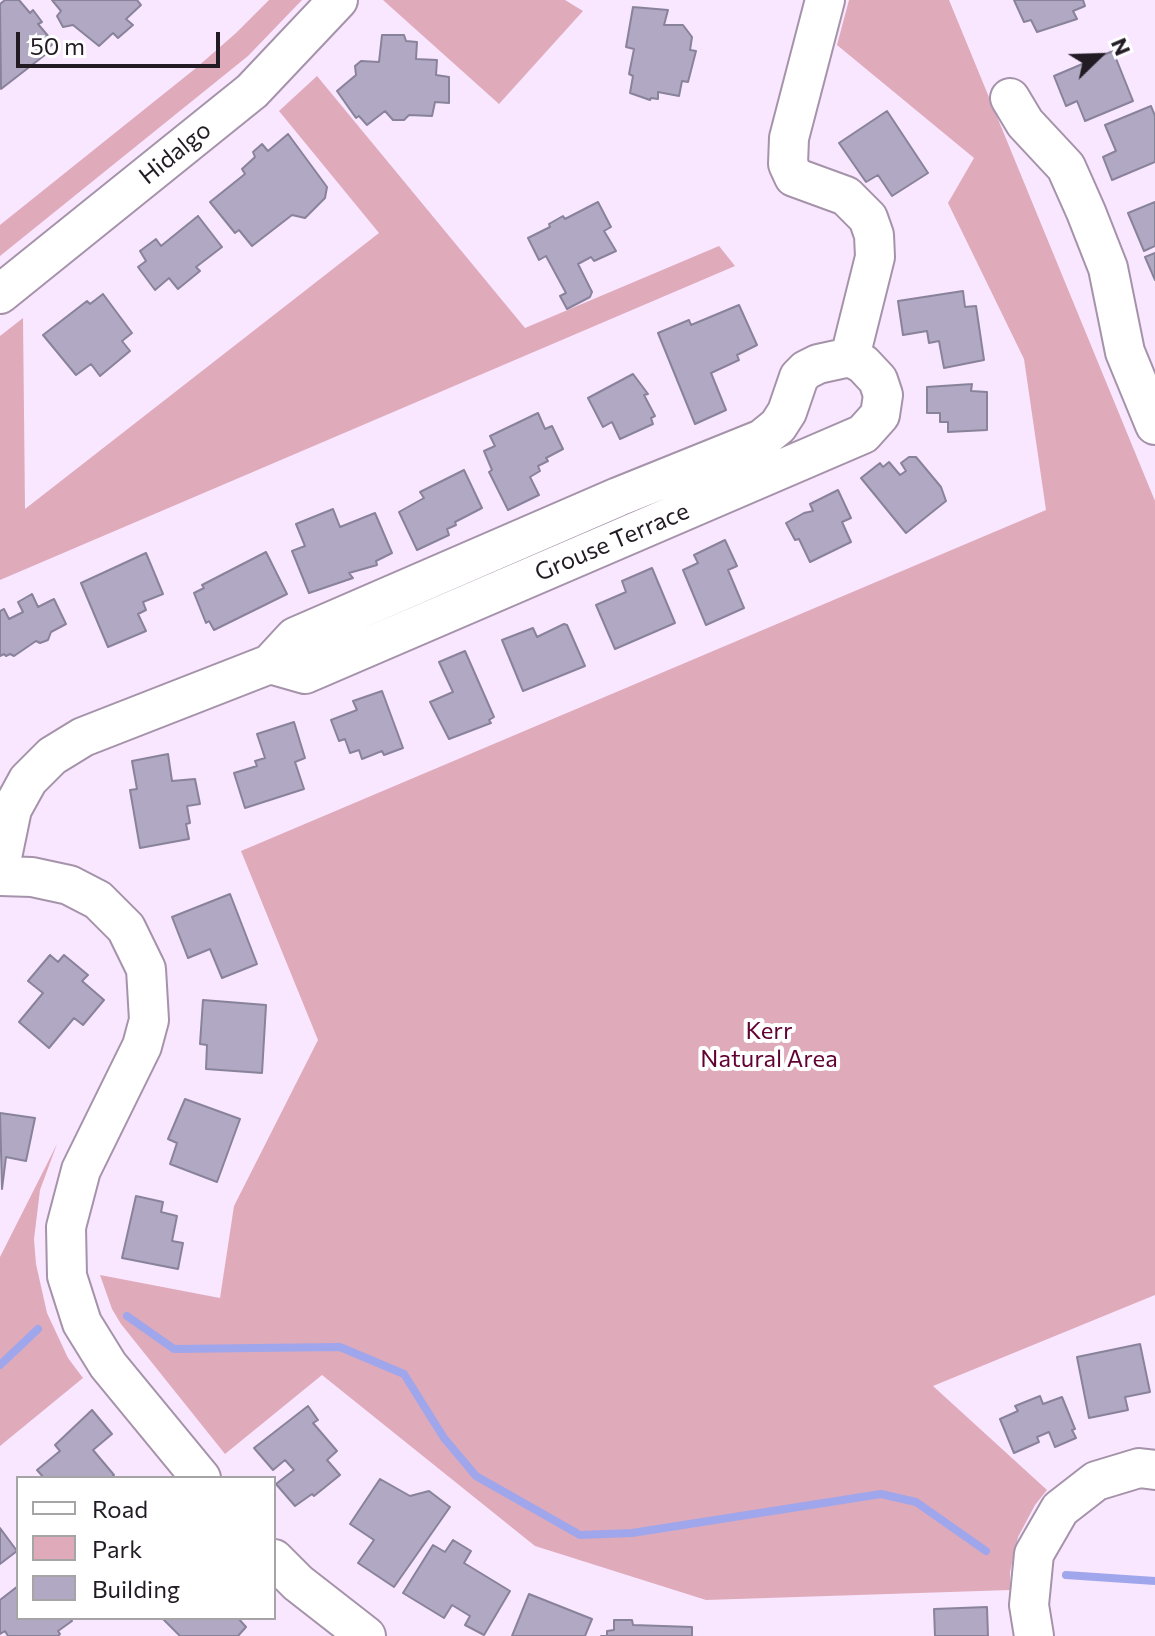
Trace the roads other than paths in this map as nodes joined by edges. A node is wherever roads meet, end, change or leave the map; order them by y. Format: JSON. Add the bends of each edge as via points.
{"nodes":[{"id":1,"x":338,"y":0,"type":"edge"},
{"id":2,"x":825,"y":0,"type":"edge"},
{"id":3,"x":1010,"y":98,"type":"dead end"},
{"id":4,"x":0,"y":294,"type":"edge"},
{"id":5,"x":850,"y":357,"type":"junction"},
{"id":6,"x":1155,"y":425,"type":"edge"},
{"id":7,"x":270,"y":664,"type":"junction"},
{"id":8,"x":0,"y":867,"type":"edge"},
{"id":9,"x":0,"y":876,"type":"edge"},
{"id":10,"x":1155,"y":1470,"type":"edge"},
{"id":11,"x":199,"y":1476,"type":"edge"},
{"id":12,"x":276,"y":1561,"type":"edge"},
{"id":13,"x":366,"y":1636,"type":"edge"},
{"id":14,"x":1034,"y":1636,"type":"edge"}],
"edges":[{"from":1,"to":4,"type":"street","name":"Hidalgo","via":[[252,91]]},
{"from":2,"to":5,"type":"street","via":[[789,138],[788,164],[794,177],[846,196],[868,218],[874,235],[875,257]]},
{"from":3,"to":6,"type":"street","via":[[1025,123],[1066,167],[1086,212],[1108,268],[1125,352]]},
{"from":5,"to":7,"type":"street","name":"Grouse Terrace","via":[[806,370],[787,412],[762,439],[295,637]]},
{"from":5,"to":7,"type":"street","name":"Grouse Terrace","via":[[878,380],[883,395],[880,415],[863,434],[305,674]]},
{"from":7,"to":8,"type":"street","name":"Grouse Terrace","via":[[83,737],[52,756],[28,780],[12,809]]},
{"from":9,"to":11,"type":"street","via":[[69,885],[98,900],[126,928],[146,969],[149,1020],[142,1046],[81,1170],[66,1227],[67,1276],[82,1323],[108,1365]]},
{"from":10,"to":14,"type":"street","via":[[1139,1468],[1096,1481],[1060,1509],[1034,1554],[1029,1605]]},
{"from":12,"to":13,"type":"street"}]}
